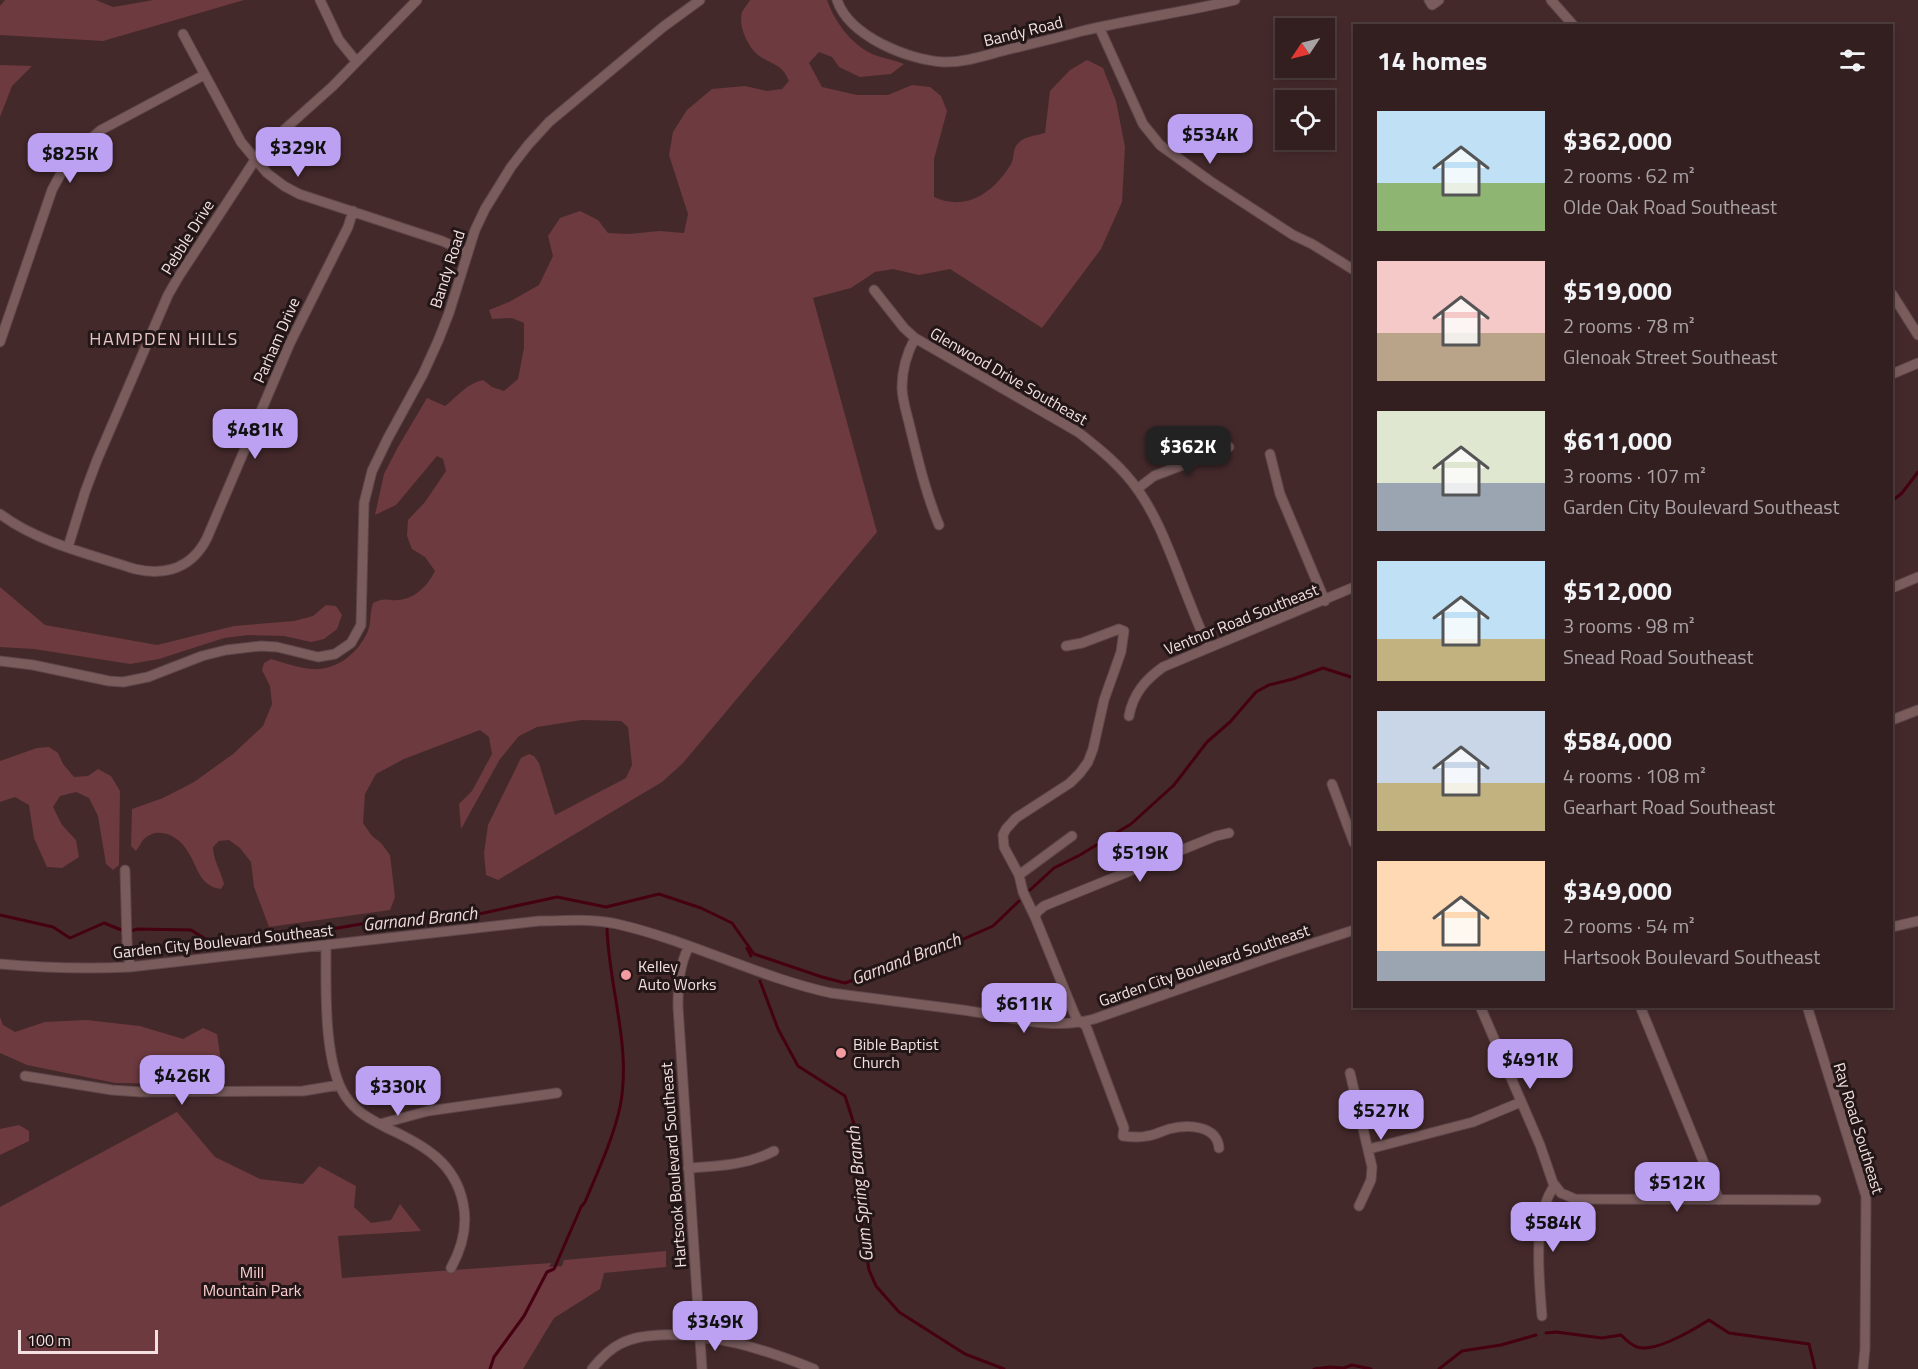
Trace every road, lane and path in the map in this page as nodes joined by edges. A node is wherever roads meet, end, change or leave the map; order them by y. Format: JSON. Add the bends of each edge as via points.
{"nodes":[{"id":1,"x":320,"y":0,"type":"edge"},
{"id":2,"x":417,"y":0,"type":"edge"},
{"id":3,"x":700,"y":0,"type":"edge"},
{"id":4,"x":837,"y":0,"type":"edge"},
{"id":5,"x":1235,"y":0,"type":"edge"},
{"id":6,"x":1429,"y":0,"type":"edge"},
{"id":7,"x":1439,"y":0,"type":"edge"},
{"id":8,"x":1551,"y":0,"type":"edge"},
{"id":9,"x":1572,"y":24,"type":"edge"},
{"id":10,"x":1099,"y":27,"type":"junction"},
{"id":11,"x":183,"y":34,"type":"dead end"},
{"id":12,"x":356,"y":61,"type":"junction"},
{"id":13,"x":204,"y":75,"type":"junction"},
{"id":14,"x":255,"y":160,"type":"junction"},
{"id":15,"x":353,"y":212,"type":"junction"},
{"id":16,"x":467,"y":252,"type":"junction"},
{"id":17,"x":1353,"y":269,"type":"edge"},
{"id":18,"x":874,"y":290,"type":"dead end"},
{"id":19,"x":1893,"y":296,"type":"edge"},
{"id":20,"x":1918,"y":334,"type":"edge"},
{"id":21,"x":915,"y":338,"type":"junction"},
{"id":22,"x":0,"y":342,"type":"edge"},
{"id":23,"x":1918,"y":363,"type":"edge"},
{"id":24,"x":1893,"y":375,"type":"edge"},
{"id":25,"x":1228,"y":447,"type":"dead end"},
{"id":26,"x":1270,"y":454,"type":"dead end"},
{"id":27,"x":1137,"y":489,"type":"junction"},
{"id":28,"x":0,"y":513,"type":"edge"},
{"id":29,"x":939,"y":525,"type":"dead end"},
{"id":30,"x":68,"y":547,"type":"junction"},
{"id":31,"x":1918,"y":578,"type":"edge"},
{"id":32,"x":1353,"y":587,"type":"edge"},
{"id":33,"x":1893,"y":588,"type":"edge"},
{"id":34,"x":1325,"y":601,"type":"junction"},
{"id":35,"x":1066,"y":646,"type":"dead end"},
{"id":36,"x":1208,"y":648,"type":"junction"},
{"id":37,"x":0,"y":661,"type":"edge"},
{"id":38,"x":1918,"y":710,"type":"edge"},
{"id":39,"x":1129,"y":716,"type":"dead end"},
{"id":40,"x":1893,"y":720,"type":"edge"},
{"id":41,"x":1332,"y":784,"type":"dead end"},
{"id":42,"x":1229,"y":833,"type":"dead end"},
{"id":43,"x":1072,"y":836,"type":"dead end"},
{"id":44,"x":1353,"y":840,"type":"edge"},
{"id":45,"x":125,"y":870,"type":"dead end"},
{"id":46,"x":1019,"y":875,"type":"junction"},
{"id":47,"x":1035,"y":917,"type":"junction"},
{"id":48,"x":1918,"y":921,"type":"edge"},
{"id":49,"x":1893,"y":927,"type":"edge"},
{"id":50,"x":1353,"y":930,"type":"edge"},
{"id":51,"x":326,"y":945,"type":"junction"},
{"id":52,"x":689,"y":946,"type":"junction"},
{"id":53,"x":0,"y":964,"type":"edge"},
{"id":54,"x":130,"y":967,"type":"junction"},
{"id":55,"x":1481,"y":1008,"type":"edge"},
{"id":56,"x":1641,"y":1008,"type":"edge"},
{"id":57,"x":1808,"y":1008,"type":"edge"},
{"id":58,"x":1081,"y":1023,"type":"junction"},
{"id":59,"x":1350,"y":1073,"type":"dead end"},
{"id":60,"x":25,"y":1076,"type":"dead end"},
{"id":61,"x":339,"y":1085,"type":"junction"},
{"id":62,"x":557,"y":1093,"type":"dead end"},
{"id":63,"x":1521,"y":1102,"type":"junction"},
{"id":64,"x":380,"y":1124,"type":"junction"},
{"id":65,"x":1219,"y":1148,"type":"dead end"},
{"id":66,"x":1369,"y":1149,"type":"junction"},
{"id":67,"x":774,"y":1151,"type":"dead end"},
{"id":68,"x":688,"y":1168,"type":"junction"},
{"id":69,"x":1555,"y":1185,"type":"junction"},
{"id":70,"x":1719,"y":1200,"type":"junction"},
{"id":71,"x":1816,"y":1200,"type":"dead end"},
{"id":72,"x":1359,"y":1206,"type":"dead end"},
{"id":73,"x":451,"y":1268,"type":"dead end"},
{"id":74,"x":1542,"y":1316,"type":"dead end"},
{"id":75,"x":700,"y":1336,"type":"junction"},
{"id":76,"x":592,"y":1369,"type":"edge"},
{"id":77,"x":702,"y":1369,"type":"edge"},
{"id":78,"x":814,"y":1369,"type":"edge"},
{"id":79,"x":1863,"y":1369,"type":"edge"}],
"edges":[{"from":1,"to":12,"type":"street","via":[[339,40]]},
{"from":2,"to":12,"type":"street","name":"Pebble Drive"},
{"from":3,"to":16,"type":"street","name":"Bandy Road","via":[[575,100],[531,141],[495,192]]},
{"from":4,"to":10,"type":"street","name":"Bandy Road","via":[[845,16],[868,36],[902,53],[935,61],[978,57]]},
{"from":5,"to":10,"type":"street","name":"Bandy Road"},
{"from":6,"to":7,"type":"street","via":[[1432,5]]},
{"from":8,"to":9,"type":"street"},
{"from":10,"to":17,"type":"street","via":[[1143,124],[1160,145],[1293,235]]},
{"from":11,"to":13,"type":"street"},
{"from":12,"to":14,"type":"street","name":"Pebble Drive"},
{"from":13,"to":14,"type":"street"},
{"from":13,"to":22,"type":"street","via":[[102,130],[66,164],[52,190]]},
{"from":14,"to":15,"type":"street","via":[[299,194]]},
{"from":14,"to":30,"type":"street","name":"Pebble Drive","via":[[168,296],[97,460]]},
{"from":15,"to":16,"type":"street"},
{"from":15,"to":30,"type":"street","name":"Parham Drive","via":[[290,343],[207,538],[195,556],[172,569],[149,572]]},
{"from":16,"to":37,"type":"street","name":"Bandy Road","via":[[438,341],[368,484],[363,531],[363,611],[351,644],[327,657],[248,647],[202,656],[148,677],[123,682]]},
{"from":18,"to":21,"type":"street","name":"Glenwood Drive Southeast"},
{"from":19,"to":20,"type":"street"},
{"from":21,"to":27,"type":"street","name":"Glenwood Drive Southeast","via":[[1078,432],[1102,451]]},
{"from":21,"to":29,"type":"street","via":[[903,374],[903,400]]},
{"from":23,"to":24,"type":"street"},
{"from":25,"to":27,"type":"street","via":[[1154,476]]},
{"from":26,"to":34,"type":"street","via":[[1280,494]]},
{"from":27,"to":36,"type":"street","name":"Glenwood Drive Southeast","via":[[1167,546]]},
{"from":28,"to":30,"type":"street","name":"Parham Drive","via":[[25,531]]},
{"from":31,"to":33,"type":"street"},
{"from":32,"to":34,"type":"street","name":"Ventnor Road Southeast"},
{"from":34,"to":36,"type":"street","name":"Ventnor Road Southeast"},
{"from":35,"to":46,"type":"street","via":[[1119,629],[1124,631],[1088,762],[1070,783],[1028,809],[1006,829],[1003,842]]},
{"from":36,"to":39,"type":"street","name":"Ventnor Road Southeast","via":[[1153,675],[1134,697]]},
{"from":38,"to":40,"type":"street"},
{"from":41,"to":44,"type":"street"},
{"from":42,"to":47,"type":"street","via":[[1044,906]]},
{"from":43,"to":46,"type":"street"},
{"from":45,"to":54,"type":"street"},
{"from":46,"to":47,"type":"street"},
{"from":47,"to":58,"type":"street"},
{"from":48,"to":49,"type":"street"},
{"from":50,"to":58,"type":"street","name":"Garden City Boulevard Southeast"},
{"from":51,"to":52,"type":"street","name":"Garden City Boulevard Southeast","via":[[578,920],[619,924]]},
{"from":51,"to":54,"type":"street","name":"Garden City Boulevard Southeast"},
{"from":51,"to":61,"type":"street","via":[[331,1061]]},
{"from":52,"to":58,"type":"street","name":"Garden City Boulevard Southeast","via":[[770,976],[831,993],[1047,1024]]},
{"from":52,"to":68,"type":"street","name":"Hartsook Boulevard Southeast","via":[[678,983]]},
{"from":53,"to":54,"type":"street","name":"Garden City Boulevard Southeast","via":[[82,970]]},
{"from":55,"to":63,"type":"street"},
{"from":56,"to":70,"type":"street"},
{"from":57,"to":79,"type":"street","name":"Ray Road Southeast","via":[[1866,1197]]},
{"from":58,"to":65,"type":"street","via":[[1086,1026],[1124,1128],[1123,1136],[1140,1137],[1193,1127],[1212,1132]]},
{"from":59,"to":66,"type":"street"},
{"from":60,"to":61,"type":"street","via":[[141,1092],[303,1091]]},
{"from":61,"to":64,"type":"street","via":[[357,1110]]},
{"from":62,"to":64,"type":"street","via":[[428,1111]]},
{"from":63,"to":66,"type":"street","via":[[1473,1122]]},
{"from":63,"to":69,"type":"street"},
{"from":64,"to":73,"type":"street","via":[[432,1152],[456,1180],[465,1221],[462,1246]]},
{"from":66,"to":72,"type":"street","via":[[1371,1180]]},
{"from":67,"to":68,"type":"street","via":[[737,1164]]},
{"from":68,"to":75,"type":"street","name":"Hartsook Boulevard Southeast"},
{"from":69,"to":70,"type":"street","via":[[1575,1199]]},
{"from":69,"to":74,"type":"street","via":[[1546,1199],[1539,1245]]},
{"from":70,"to":71,"type":"street"},
{"from":75,"to":76,"type":"street","via":[[630,1339],[608,1351]]},
{"from":75,"to":77,"type":"street","name":"Hartsook Boulevard Southeast"},
{"from":75,"to":78,"type":"street","via":[[772,1353]]}]}
